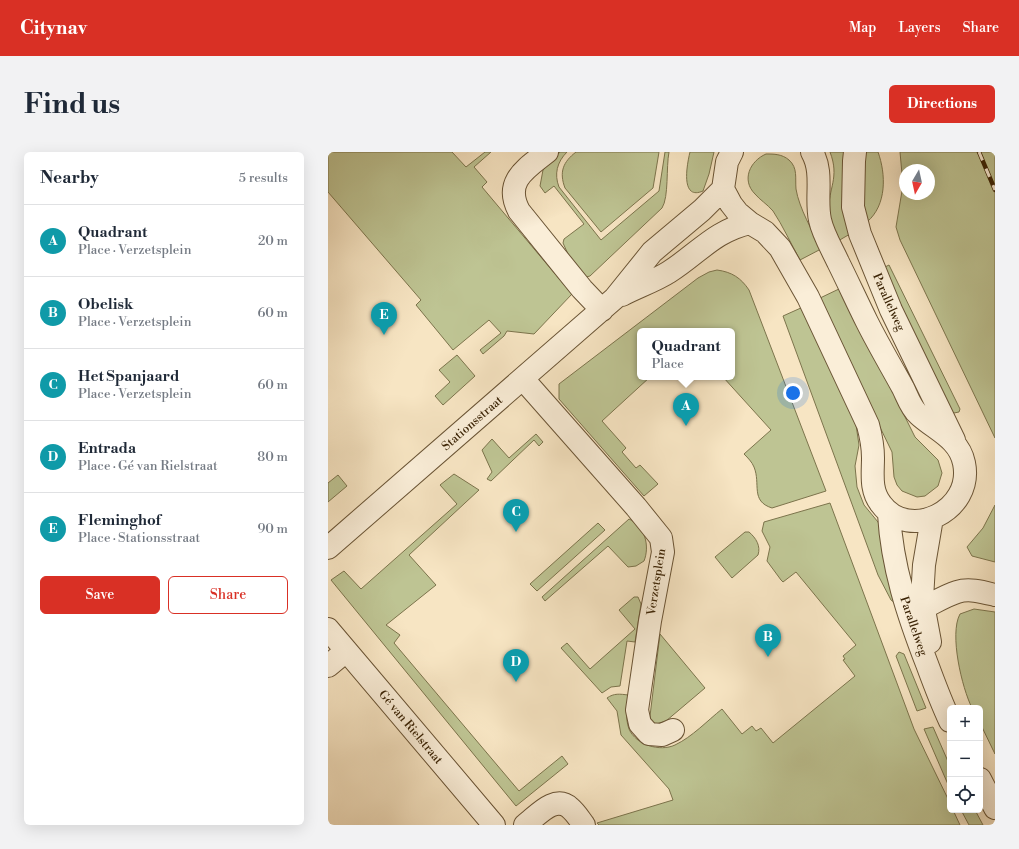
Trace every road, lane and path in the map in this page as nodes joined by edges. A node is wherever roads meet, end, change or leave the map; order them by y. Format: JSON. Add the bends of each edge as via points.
{"nodes":[{"id":1,"x":547,"y":152,"type":"edge"},
{"id":2,"x":732,"y":152,"type":"edge"},
{"id":3,"x":812,"y":152,"type":"edge"},
{"id":4,"x":855,"y":152,"type":"edge"},
{"id":5,"x":723,"y":189,"type":"junction"},
{"id":6,"x":750,"y":223,"type":"junction"},
{"id":7,"x":608,"y":304,"type":"junction"},
{"id":8,"x":523,"y":379,"type":"junction"},
{"id":9,"x":956,"y":443,"type":"junction"},
{"id":10,"x":889,"y":514,"type":"junction"},
{"id":11,"x":932,"y":518,"type":"junction"},
{"id":12,"x":328,"y":548,"type":"edge"},
{"id":13,"x":995,"y":595,"type":"edge"},
{"id":14,"x":915,"y":612,"type":"junction"},
{"id":15,"x":328,"y":629,"type":"edge"},
{"id":16,"x":346,"y":651,"type":"junction"},
{"id":17,"x":328,"y":666,"type":"edge"},
{"id":18,"x":947,"y":713,"type":"edge"},
{"id":19,"x":673,"y":730,"type":"dead end"},
{"id":20,"x":983,"y":785,"type":"edge"},
{"id":21,"x":995,"y":808,"type":"edge"},
{"id":22,"x":494,"y":825,"type":"edge"},
{"id":23,"x":525,"y":825,"type":"edge"},
{"id":24,"x":584,"y":825,"type":"edge"}],
"edges":[{"from":1,"to":7,"type":"street","via":[[523,171],[513,192],[514,201],[561,264]]},
{"from":2,"to":5,"type":"street","via":[[727,162]]},
{"from":3,"to":9,"type":"street","via":[[818,169],[820,221],[866,321],[917,413]]},
{"from":4,"to":9,"type":"street","name":"Parallelweg","via":[[853,207],[860,234],[892,310]]},
{"from":5,"to":6,"type":"street","via":[[738,213]]},
{"from":5,"to":7,"type":"street","name":"Stationsstraat","via":[[652,252]]},
{"from":6,"to":7,"type":"street","name":"Stationsstraat","via":[[733,227],[709,241],[668,273]]},
{"from":6,"to":10,"type":"street","via":[[765,232],[780,248],[808,297],[868,425],[872,442],[873,490]]},
{"from":7,"to":8,"type":"street","name":"Stationsstraat"},
{"from":8,"to":12,"type":"street","name":"Stationsstraat"},
{"from":8,"to":19,"type":"street","name":"Verzetsplein","via":[[661,538],[663,552],[637,710],[640,724],[649,734],[662,735]]},
{"from":9,"to":11,"type":"street","name":"Parallelweg","via":[[964,463],[962,492],[955,504]]},
{"from":10,"to":11,"type":"street","via":[[913,521]]},
{"from":10,"to":14,"type":"street","name":"Parallelweg","via":[[895,563]]},
{"from":11,"to":14,"type":"street","name":"Parallelweg"},
{"from":13,"to":14,"type":"street","via":[[970,591],[957,592]]},
{"from":14,"to":18,"type":"street","name":"Parallelweg"},
{"from":15,"to":16,"type":"street","name":"Gé van Rielstraat"},
{"from":16,"to":17,"type":"street"},
{"from":16,"to":22,"type":"street","name":"Gé van Rielstraat"},
{"from":20,"to":21,"type":"street"},
{"from":23,"to":24,"type":"street","via":[[549,806],[560,804],[570,807]]}]}
